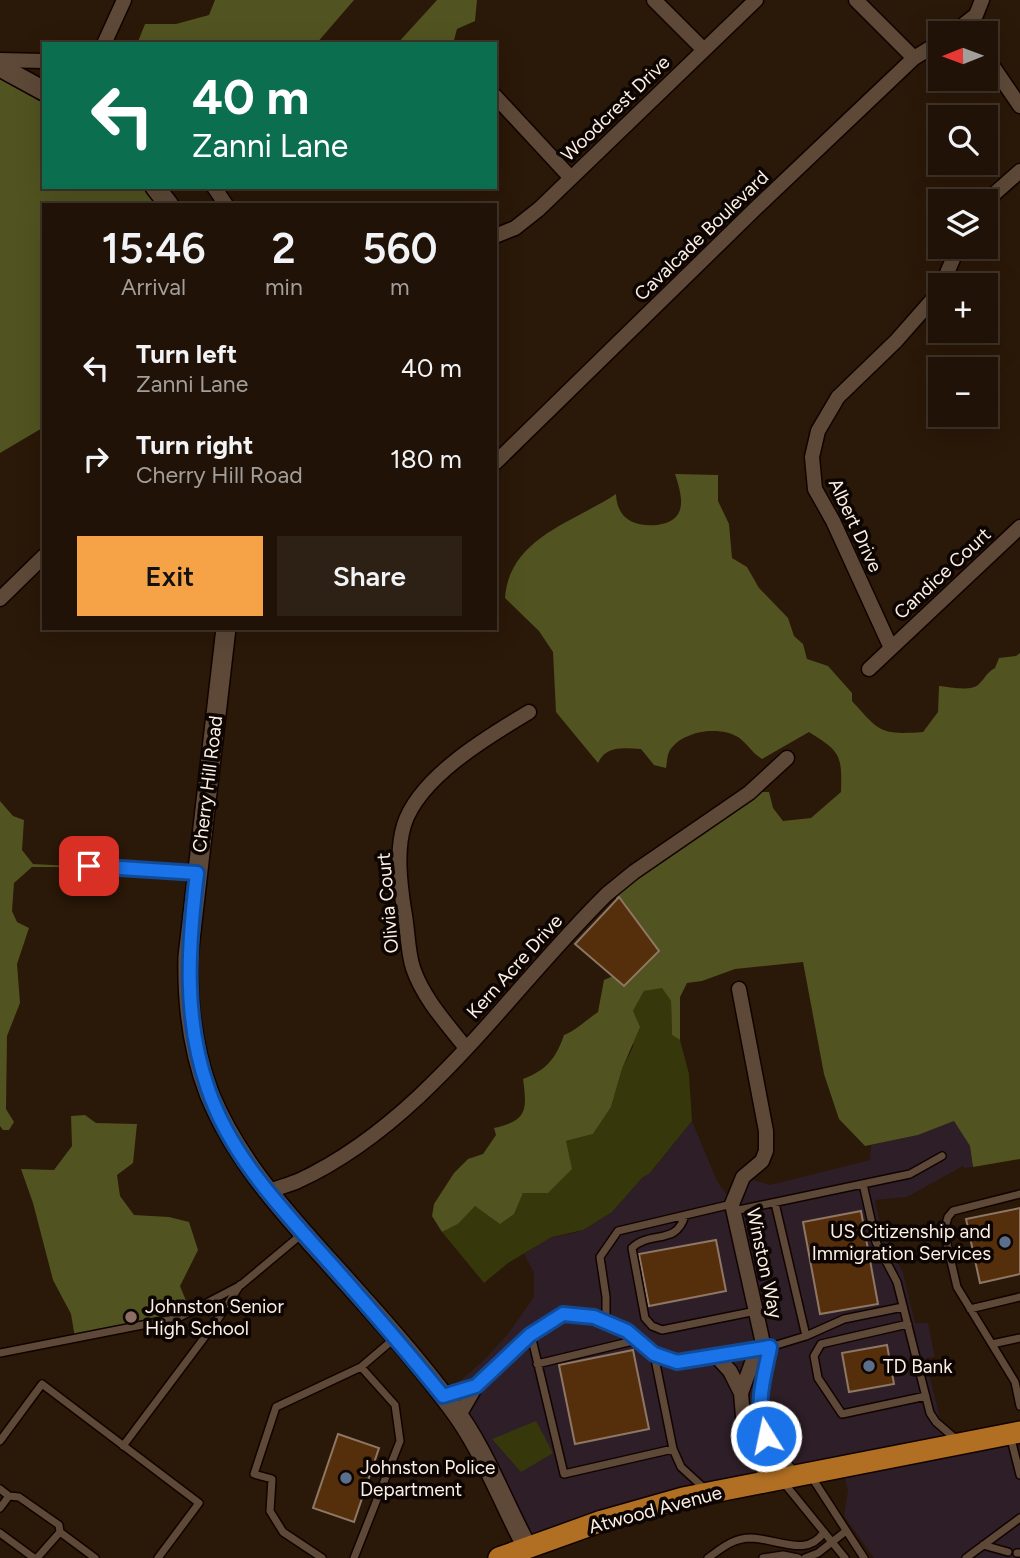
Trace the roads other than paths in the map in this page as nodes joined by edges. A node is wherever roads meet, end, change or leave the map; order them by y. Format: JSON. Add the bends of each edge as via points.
{"nodes":[{"id":1,"x":124,"y":0,"type":"edge"},
{"id":2,"x":654,"y":0,"type":"edge"},
{"id":3,"x":756,"y":0,"type":"edge"},
{"id":4,"x":856,"y":0,"type":"edge"},
{"id":5,"x":982,"y":0,"type":"edge"},
{"id":6,"x":971,"y":21,"type":"edge"},
{"id":7,"x":105,"y":42,"type":"edge"},
{"id":8,"x":928,"y":49,"type":"edge"},
{"id":9,"x":704,"y":50,"type":"junction"},
{"id":10,"x":914,"y":58,"type":"junction"},
{"id":11,"x":0,"y":60,"type":"edge"},
{"id":12,"x":42,"y":61,"type":"edge"},
{"id":13,"x":0,"y":67,"type":"edge"},
{"id":14,"x":998,"y":74,"type":"edge"},
{"id":15,"x":42,"y":90,"type":"edge"},
{"id":16,"x":497,"y":98,"type":"edge"},
{"id":17,"x":1020,"y":106,"type":"edge"},
{"id":18,"x":1020,"y":171,"type":"edge"},
{"id":19,"x":570,"y":178,"type":"junction"},
{"id":20,"x":157,"y":189,"type":"edge"},
{"id":21,"x":998,"y":190,"type":"edge"},
{"id":22,"x":167,"y":203,"type":"edge"},
{"id":23,"x":497,"y":235,"type":"edge"},
{"id":24,"x":928,"y":305,"type":"edge"},
{"id":25,"x":497,"y":461,"type":"edge"},
{"id":26,"x":1020,"y":527,"type":"edge"},
{"id":27,"x":42,"y":558,"type":"edge"},
{"id":28,"x":0,"y":599,"type":"edge"},
{"id":29,"x":226,"y":630,"type":"edge"},
{"id":30,"x":891,"y":648,"type":"junction"},
{"id":31,"x":869,"y":669,"type":"dead end"},
{"id":32,"x":530,"y":712,"type":"dead end"},
{"id":33,"x":788,"y":758,"type":"dead end"},
{"id":34,"x":89,"y":866,"type":"dead end"},
{"id":35,"x":197,"y":873,"type":"junction"},
{"id":36,"x":739,"y":989,"type":"dead end"},
{"id":37,"x":466,"y":1048,"type":"junction"},
{"id":38,"x":942,"y":1156,"type":"dead end"},
{"id":39,"x":863,"y":1184,"type":"junction"},
{"id":40,"x":267,"y":1192,"type":"junction"},
{"id":41,"x":1020,"y":1194,"type":"edge"},
{"id":42,"x":775,"y":1203,"type":"junction"},
{"id":43,"x":733,"y":1208,"type":"junction"},
{"id":44,"x":685,"y":1215,"type":"junction"},
{"id":45,"x":303,"y":1233,"type":"junction"},
{"id":46,"x":240,"y":1285,"type":"junction"},
{"id":47,"x":1020,"y":1297,"type":"edge"},
{"id":48,"x":903,"y":1307,"type":"junction"},
{"id":49,"x":970,"y":1309,"type":"junction"},
{"id":50,"x":756,"y":1311,"type":"junction"},
{"id":51,"x":606,"y":1322,"type":"junction"},
{"id":52,"x":908,"y":1324,"type":"junction"},
{"id":53,"x":530,"y":1335,"type":"junction"},
{"id":54,"x":806,"y":1336,"type":"junction"},
{"id":55,"x":396,"y":1337,"type":"junction"},
{"id":56,"x":1020,"y":1338,"type":"edge"},
{"id":57,"x":638,"y":1340,"type":"junction"},
{"id":58,"x":992,"y":1345,"type":"junction"},
{"id":59,"x":764,"y":1348,"type":"junction"},
{"id":60,"x":0,"y":1353,"type":"edge"},
{"id":61,"x":654,"y":1354,"type":"junction"},
{"id":62,"x":716,"y":1356,"type":"junction"},
{"id":63,"x":537,"y":1364,"type":"junction"},
{"id":64,"x":361,"y":1367,"type":"junction"},
{"id":65,"x":1018,"y":1381,"type":"edge"},
{"id":66,"x":476,"y":1386,"type":"junction"},
{"id":67,"x":741,"y":1393,"type":"junction"},
{"id":68,"x":443,"y":1396,"type":"junction"},
{"id":69,"x":926,"y":1396,"type":"junction"},
{"id":70,"x":1020,"y":1406,"type":"edge"},
{"id":71,"x":458,"y":1417,"type":"junction"},
{"id":72,"x":1015,"y":1433,"type":"edge"},
{"id":73,"x":0,"y":1441,"type":"edge"},
{"id":74,"x":962,"y":1444,"type":"junction"},
{"id":75,"x":123,"y":1446,"type":"junction"},
{"id":76,"x":673,"y":1449,"type":"junction"},
{"id":77,"x":1020,"y":1475,"type":"edge"},
{"id":78,"x":789,"y":1478,"type":"junction"},
{"id":79,"x":0,"y":1489,"type":"edge"},
{"id":80,"x":710,"y":1492,"type":"junction"},
{"id":81,"x":9,"y":1496,"type":"junction"},
{"id":82,"x":0,"y":1508,"type":"edge"},
{"id":83,"x":1020,"y":1518,"type":"edge"},
{"id":84,"x":846,"y":1531,"type":"junction"},
{"id":85,"x":60,"y":1532,"type":"junction"},
{"id":86,"x":824,"y":1532,"type":"junction"},
{"id":87,"x":0,"y":1533,"type":"edge"},
{"id":88,"x":832,"y":1542,"type":"junction"},
{"id":89,"x":983,"y":1545,"type":"junction"},
{"id":90,"x":529,"y":1552,"type":"edge"},
{"id":91,"x":1008,"y":1552,"type":"dead end"},
{"id":92,"x":36,"y":1558,"type":"edge"},
{"id":93,"x":95,"y":1558,"type":"edge"},
{"id":94,"x":158,"y":1558,"type":"edge"},
{"id":95,"x":322,"y":1558,"type":"edge"},
{"id":96,"x":354,"y":1558,"type":"edge"},
{"id":97,"x":499,"y":1558,"type":"edge"},
{"id":98,"x":708,"y":1558,"type":"edge"},
{"id":99,"x":763,"y":1558,"type":"edge"},
{"id":100,"x":798,"y":1558,"type":"edge"},
{"id":101,"x":805,"y":1558,"type":"edge"},
{"id":102,"x":845,"y":1558,"type":"edge"},
{"id":103,"x":864,"y":1558,"type":"edge"},
{"id":104,"x":966,"y":1558,"type":"edge"}],
"edges":[{"from":1,"to":7,"type":"street"},
{"from":2,"to":9,"type":"street"},
{"from":3,"to":9,"type":"street","name":"Woodcrest Drive"},
{"from":4,"to":10,"type":"street"},
{"from":5,"to":6,"type":"street"},
{"from":8,"to":10,"type":"street","name":"Cavalcade Boulevard"},
{"from":9,"to":19,"type":"street","name":"Woodcrest Drive"},
{"from":10,"to":25,"type":"street","name":"Cavalcade Boulevard"},
{"from":11,"to":12,"type":"street"},
{"from":13,"to":15,"type":"main road"},
{"from":14,"to":17,"type":"street"},
{"from":16,"to":19,"type":"street"},
{"from":18,"to":21,"type":"street"},
{"from":19,"to":23,"type":"street","name":"Woodcrest Drive","via":[[515,228]]},
{"from":20,"to":22,"type":"main road"},
{"from":24,"to":30,"type":"street","name":"Albert Drive","via":[[838,397],[818,431],[814,449],[815,489]]},
{"from":26,"to":30,"type":"street","name":"Candice Court"},
{"from":27,"to":28,"type":"street"},
{"from":29,"to":35,"type":"main road","name":"Cherry Hill Road"},
{"from":30,"to":31,"type":"street"},
{"from":32,"to":37,"type":"street","name":"Olivia Court","via":[[480,742],[431,784],[405,823],[401,841],[401,891],[412,966]]},
{"from":33,"to":37,"type":"street","name":"Kern Acre Drive","via":[[749,793],[607,894]]},
{"from":34,"to":35,"type":"street"},
{"from":35,"to":40,"type":"main road","name":"Cherry Hill Road","via":[[188,978],[195,1041],[221,1119]]},
{"from":36,"to":43,"type":"street","name":"Winston Way","via":[[766,1150],[762,1161],[743,1177]]},
{"from":37,"to":40,"type":"street","name":"Kern Acre Drive","via":[[365,1140],[315,1172]]},
{"from":38,"to":39,"type":"lane","via":[[910,1174]]},
{"from":39,"to":42,"type":"lane"},
{"from":39,"to":48,"type":"lane","via":[[876,1242],[897,1282]]},
{"from":40,"to":45,"type":"main road","name":"Cherry Hill Road"},
{"from":41,"to":49,"type":"lane","via":[[960,1208],[948,1217],[944,1231],[957,1287]]},
{"from":42,"to":43,"type":"lane"},
{"from":42,"to":54,"type":"lane"},
{"from":43,"to":44,"type":"lane"},
{"from":43,"to":50,"type":"street","name":"Winston Way"},
{"from":44,"to":50,"type":"lane","via":[[676,1233],[632,1248],[645,1318],[662,1330]]},
{"from":44,"to":51,"type":"lane","via":[[618,1231],[600,1257]]},
{"from":45,"to":46,"type":"lane"},
{"from":45,"to":55,"type":"main road","name":"Cherry Hill Road"},
{"from":46,"to":60,"type":"lane","via":[[178,1318]]},
{"from":46,"to":75,"type":"lane"},
{"from":47,"to":49,"type":"lane"},
{"from":48,"to":52,"type":"lane"},
{"from":48,"to":54,"type":"lane","via":[[844,1319]]},
{"from":49,"to":58,"type":"lane"},
{"from":50,"to":59,"type":"street","name":"Winston Way"},
{"from":51,"to":53,"type":"street","via":[[563,1314]]},
{"from":51,"to":57,"type":"street"},
{"from":52,"to":69,"type":"lane"},
{"from":52,"to":69,"type":"lane","via":[[821,1344],[814,1356],[818,1378],[842,1414]]},
{"from":53,"to":63,"type":"lane"},
{"from":53,"to":66,"type":"street"},
{"from":54,"to":59,"type":"lane"},
{"from":55,"to":64,"type":"lane"},
{"from":55,"to":68,"type":"main road","name":"Cherry Hill Road"},
{"from":56,"to":58,"type":"lane"},
{"from":57,"to":61,"type":"street"},
{"from":57,"to":63,"type":"lane"},
{"from":58,"to":65,"type":"lane"},
{"from":59,"to":62,"type":"street"},
{"from":59,"to":67,"type":"street"},
{"from":59,"to":78,"type":"street","via":[[760,1421]]},
{"from":61,"to":62,"type":"street","via":[[677,1362]]},
{"from":61,"to":76,"type":"lane"},
{"from":62,"to":67,"type":"street"},
{"from":63,"to":76,"type":"lane","via":[[564,1474]]},
{"from":64,"to":95,"type":"lane","via":[[276,1406],[254,1474],[272,1479],[270,1511],[284,1532]]},
{"from":64,"to":96,"type":"lane","via":[[395,1405],[400,1441]]},
{"from":65,"to":70,"type":"lane"},
{"from":66,"to":68,"type":"street"},
{"from":66,"to":71,"type":"street"},
{"from":67,"to":78,"type":"street","via":[[744,1428]]},
{"from":68,"to":71,"type":"main road","name":"Cherry Hill Road"},
{"from":69,"to":74,"type":"lane","via":[[936,1423]]},
{"from":71,"to":90,"type":"main road","name":"Cherry Hill Road"},
{"from":72,"to":74,"type":"main road","name":"Atwood Avenue"},
{"from":72,"to":77,"type":"lane"},
{"from":73,"to":75,"type":"lane","via":[[42,1384]]},
{"from":74,"to":78,"type":"main road","name":"Atwood Avenue"},
{"from":75,"to":94,"type":"lane","via":[[199,1503]]},
{"from":76,"to":80,"type":"lane","via":[[681,1466]]},
{"from":78,"to":80,"type":"main road","name":"Atwood Avenue"},
{"from":78,"to":84,"type":"lane"},
{"from":78,"to":86,"type":"lane"},
{"from":79,"to":81,"type":"lane"},
{"from":80,"to":90,"type":"main road","name":"Atwood Avenue","via":[[602,1521]]},
{"from":81,"to":82,"type":"lane"},
{"from":81,"to":85,"type":"lane","via":[[19,1497],[44,1514],[59,1525]]},
{"from":83,"to":89,"type":"lane"},
{"from":84,"to":88,"type":"lane"},
{"from":84,"to":103,"type":"lane"},
{"from":85,"to":92,"type":"lane"},
{"from":85,"to":93,"type":"lane"},
{"from":86,"to":88,"type":"lane"},
{"from":86,"to":98,"type":"lane","via":[[818,1543],[806,1549],[751,1538],[731,1541]]},
{"from":87,"to":92,"type":"lane"},
{"from":88,"to":101,"type":"lane"},
{"from":88,"to":102,"type":"lane"},
{"from":89,"to":91,"type":"lane"},
{"from":89,"to":104,"type":"lane"},
{"from":90,"to":97,"type":"main road","name":"Atwood Avenue"},
{"from":99,"to":100,"type":"lane"}]}
